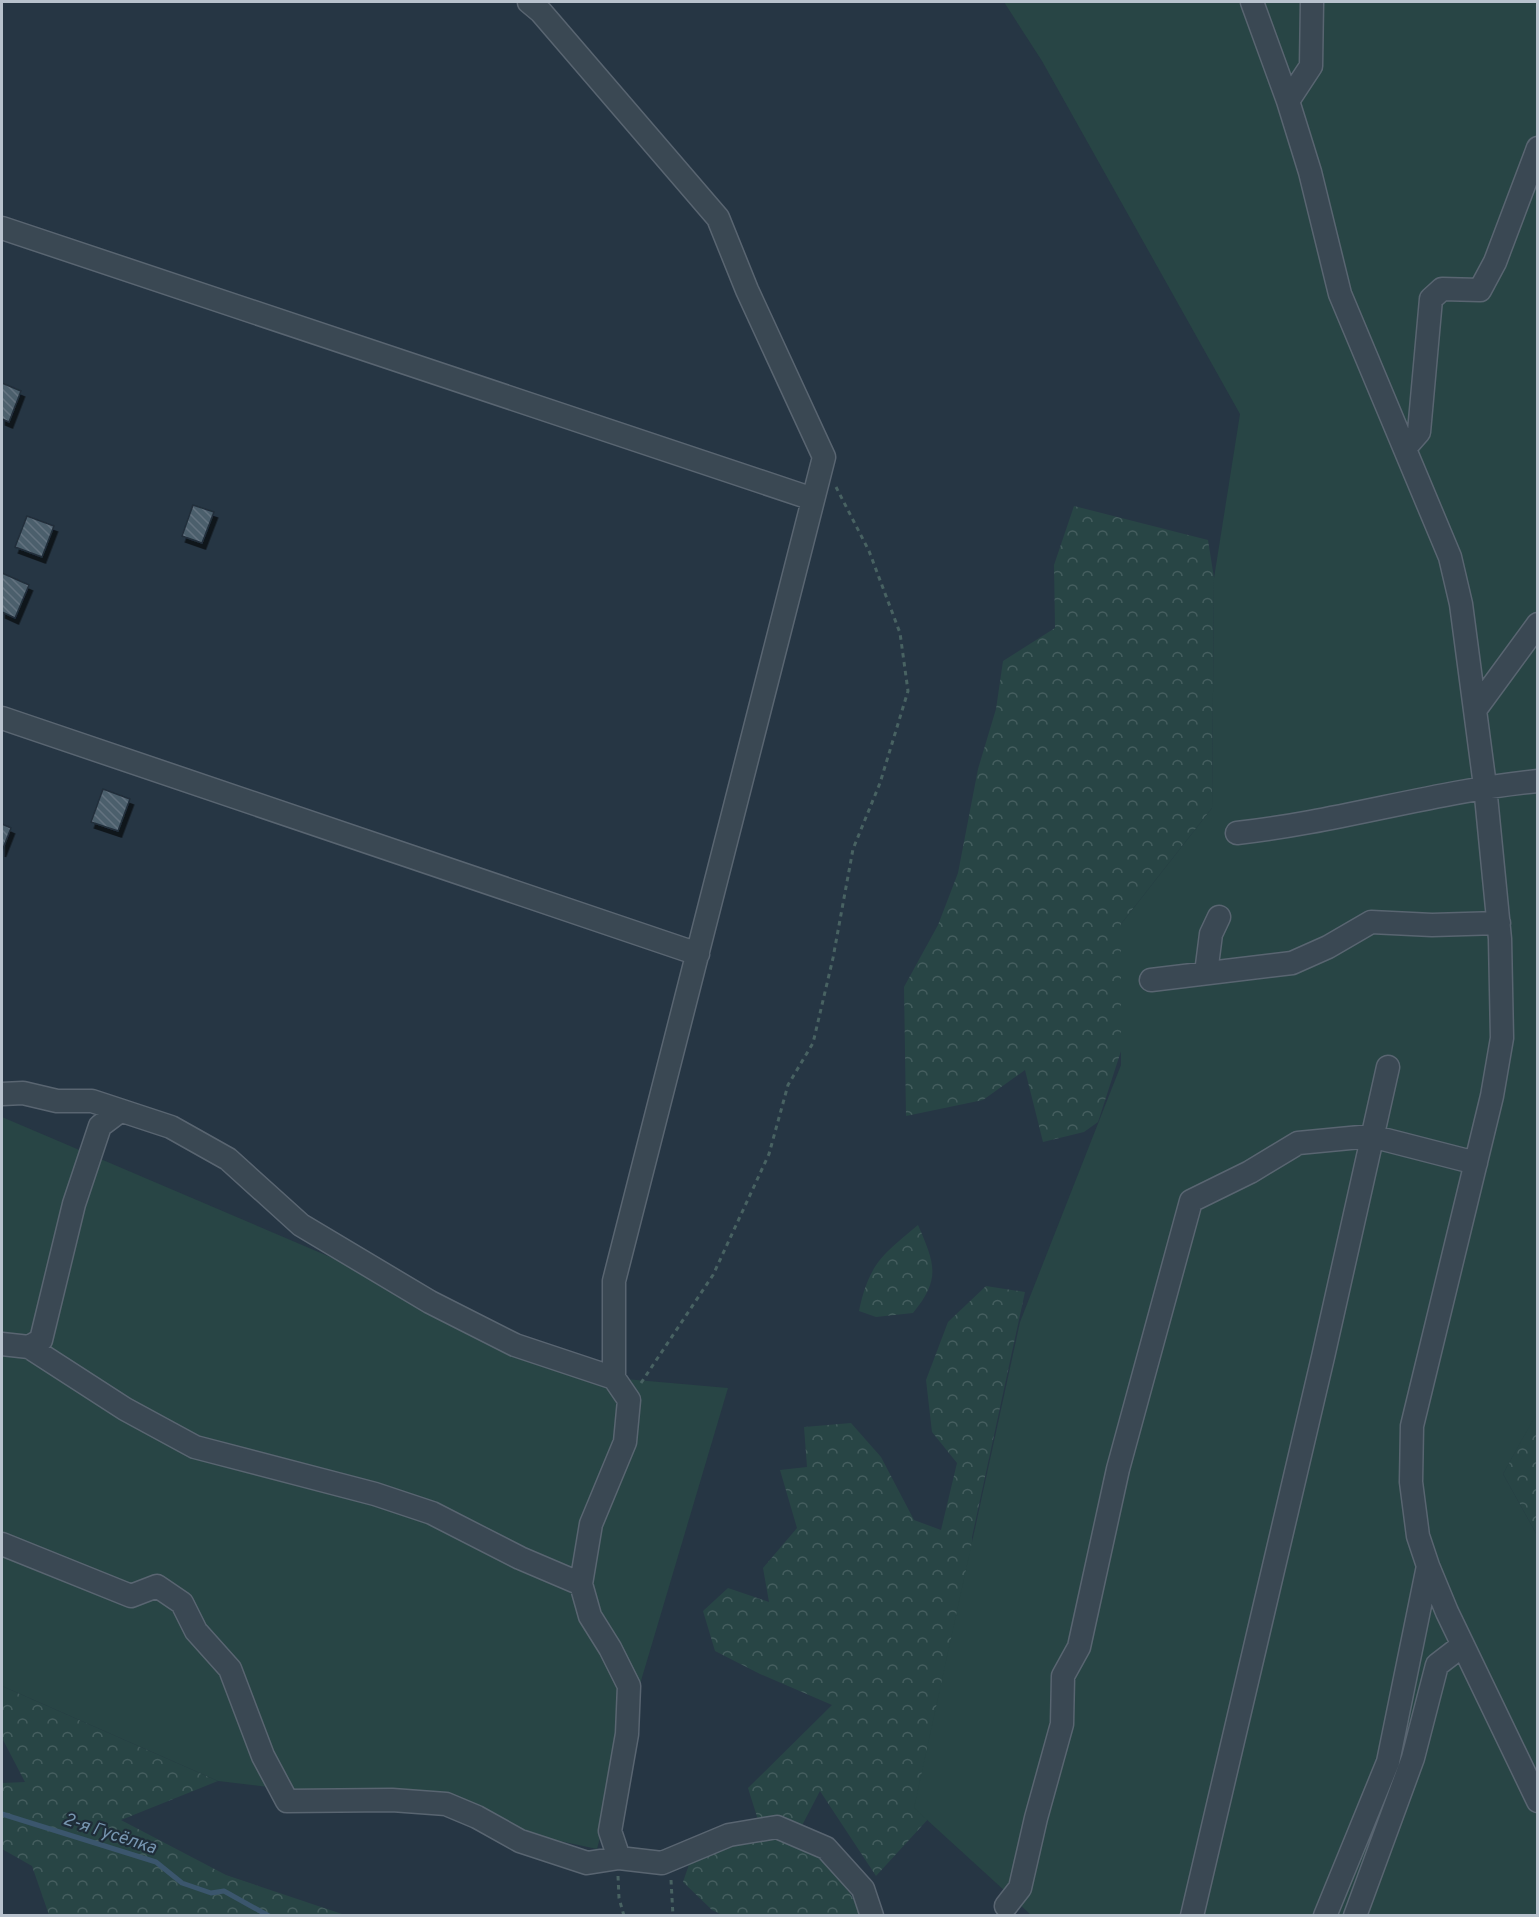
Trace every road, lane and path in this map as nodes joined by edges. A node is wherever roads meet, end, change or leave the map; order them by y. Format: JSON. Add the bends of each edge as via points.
{"nodes":[{"id":1,"x":529,"y":2,"type":"edge"},
{"id":2,"x":1252,"y":2,"type":"edge"},
{"id":3,"x":1312,"y":2,"type":"edge"},
{"id":4,"x":1288,"y":101,"type":"junction"},
{"id":5,"x":1538,"y":148,"type":"edge"},
{"id":6,"x":2,"y":228,"type":"edge"},
{"id":7,"x":1405,"y":448,"type":"junction"},
{"id":8,"x":824,"y":457,"type":"junction"},
{"id":9,"x":813,"y":499,"type":"junction"},
{"id":10,"x":1538,"y":624,"type":"edge"},
{"id":11,"x":1475,"y":710,"type":"junction"},
{"id":12,"x":2,"y":718,"type":"edge"},
{"id":13,"x":1538,"y":781,"type":"edge"},
{"id":14,"x":1485,"y":786,"type":"junction"},
{"id":15,"x":1237,"y":833,"type":"dead end"},
{"id":16,"x":1220,"y":917,"type":"dead end"},
{"id":17,"x":1499,"y":923,"type":"junction"},
{"id":18,"x":698,"y":954,"type":"junction"},
{"id":19,"x":1206,"y":973,"type":"junction"},
{"id":20,"x":1151,"y":980,"type":"dead end"},
{"id":21,"x":1388,"y":1067,"type":"dead end"},
{"id":22,"x":2,"y":1094,"type":"edge"},
{"id":23,"x":120,"y":1111,"type":"junction"},
{"id":24,"x":1371,"y":1136,"type":"junction"},
{"id":25,"x":1476,"y":1163,"type":"junction"},
{"id":26,"x":2,"y":1344,"type":"edge"},
{"id":27,"x":29,"y":1347,"type":"junction"},
{"id":28,"x":614,"y":1378,"type":"junction"},
{"id":29,"x":629,"y":1400,"type":"junction"},
{"id":30,"x":2,"y":1544,"type":"edge"},
{"id":31,"x":1428,"y":1566,"type":"junction"},
{"id":32,"x":580,"y":1584,"type":"junction"},
{"id":33,"x":1463,"y":1645,"type":"junction"},
{"id":34,"x":1405,"y":1683,"type":"junction"},
{"id":35,"x":1431,"y":1689,"type":"junction"},
{"id":36,"x":1398,"y":1766,"type":"junction"},
{"id":37,"x":1538,"y":1801,"type":"edge"},
{"id":38,"x":619,"y":1858,"type":"junction"},
{"id":39,"x":662,"y":1863,"type":"junction"},
{"id":40,"x":1006,"y":1906,"type":"dead end"},
{"id":41,"x":624,"y":1916,"type":"edge"},
{"id":42,"x":673,"y":1916,"type":"edge"},
{"id":43,"x":872,"y":1916,"type":"edge"},
{"id":44,"x":1192,"y":1916,"type":"edge"},
{"id":45,"x":1325,"y":1916,"type":"edge"},
{"id":46,"x":1355,"y":1916,"type":"edge"}],
"edges":[{"from":1,"to":8,"type":"street","via":[[718,218]]},
{"from":2,"to":4,"type":"street"},
{"from":3,"to":4,"type":"street","via":[[1311,66]]},
{"from":4,"to":7,"type":"street","via":[[1340,294]]},
{"from":5,"to":7,"type":"street","via":[[1495,262],[1480,290],[1442,289],[1431,299],[1419,432]]},
{"from":6,"to":9,"type":"street"},
{"from":7,"to":11,"type":"street","via":[[1454,571]]},
{"from":8,"to":9,"type":"street"},
{"from":8,"to":29,"type":"path","via":[[869,551],[900,633],[908,691],[880,783],[854,849],[813,1043],[788,1085],[769,1154],[713,1275]]},
{"from":9,"to":18,"type":"street"},
{"from":10,"to":11,"type":"street"},
{"from":11,"to":14,"type":"street"},
{"from":12,"to":18,"type":"street"},
{"from":13,"to":14,"type":"street"},
{"from":14,"to":15,"type":"street","via":[[1288,827]]},
{"from":14,"to":17,"type":"street"},
{"from":16,"to":19,"type":"street","via":[[1211,934]]},
{"from":17,"to":19,"type":"street","via":[[1432,925],[1371,921],[1292,963]]},
{"from":17,"to":25,"type":"street","via":[[1502,1038]]},
{"from":18,"to":28,"type":"street","via":[[614,1281]]},
{"from":19,"to":20,"type":"street"},
{"from":21,"to":24,"type":"street"},
{"from":22,"to":23,"type":"street","via":[[92,1101]]},
{"from":23,"to":27,"type":"street","via":[[100,1126],[74,1204],[41,1340]]},
{"from":23,"to":28,"type":"street","via":[[171,1127],[228,1159],[301,1225],[430,1302],[515,1345]]},
{"from":24,"to":25,"type":"street"},
{"from":24,"to":40,"type":"street","via":[[1298,1143],[1191,1201],[1118,1469],[1079,1647],[1063,1676],[1062,1724],[1020,1888]]},
{"from":24,"to":44,"type":"street"},
{"from":25,"to":31,"type":"street","via":[[1412,1426],[1409,1460],[1413,1510]]},
{"from":26,"to":27,"type":"street"},
{"from":27,"to":32,"type":"street","via":[[125,1409],[195,1447],[375,1494],[432,1514]]},
{"from":28,"to":29,"type":"street"},
{"from":29,"to":32,"type":"street","via":[[625,1442],[591,1524]]},
{"from":30,"to":38,"type":"street","via":[[132,1596],[157,1586],[182,1603],[196,1631],[230,1669],[263,1756],[287,1801],[446,1804],[520,1840],[587,1863]]},
{"from":31,"to":33,"type":"street"},
{"from":31,"to":34,"type":"street"},
{"from":32,"to":38,"type":"street","via":[[590,1616],[629,1686],[627,1734],[610,1831]]},
{"from":33,"to":35,"type":"street","via":[[1437,1665]]},
{"from":33,"to":37,"type":"street"},
{"from":34,"to":35,"type":"street"},
{"from":34,"to":36,"type":"street"},
{"from":35,"to":36,"type":"street"},
{"from":36,"to":45,"type":"street"},
{"from":36,"to":46,"type":"street"},
{"from":38,"to":39,"type":"street"},
{"from":38,"to":41,"type":"path","via":[[619,1898]]},
{"from":39,"to":42,"type":"path","via":[[670,1874]]},
{"from":39,"to":43,"type":"street","via":[[729,1835],[777,1827],[826,1848],[863,1889]]}]}
